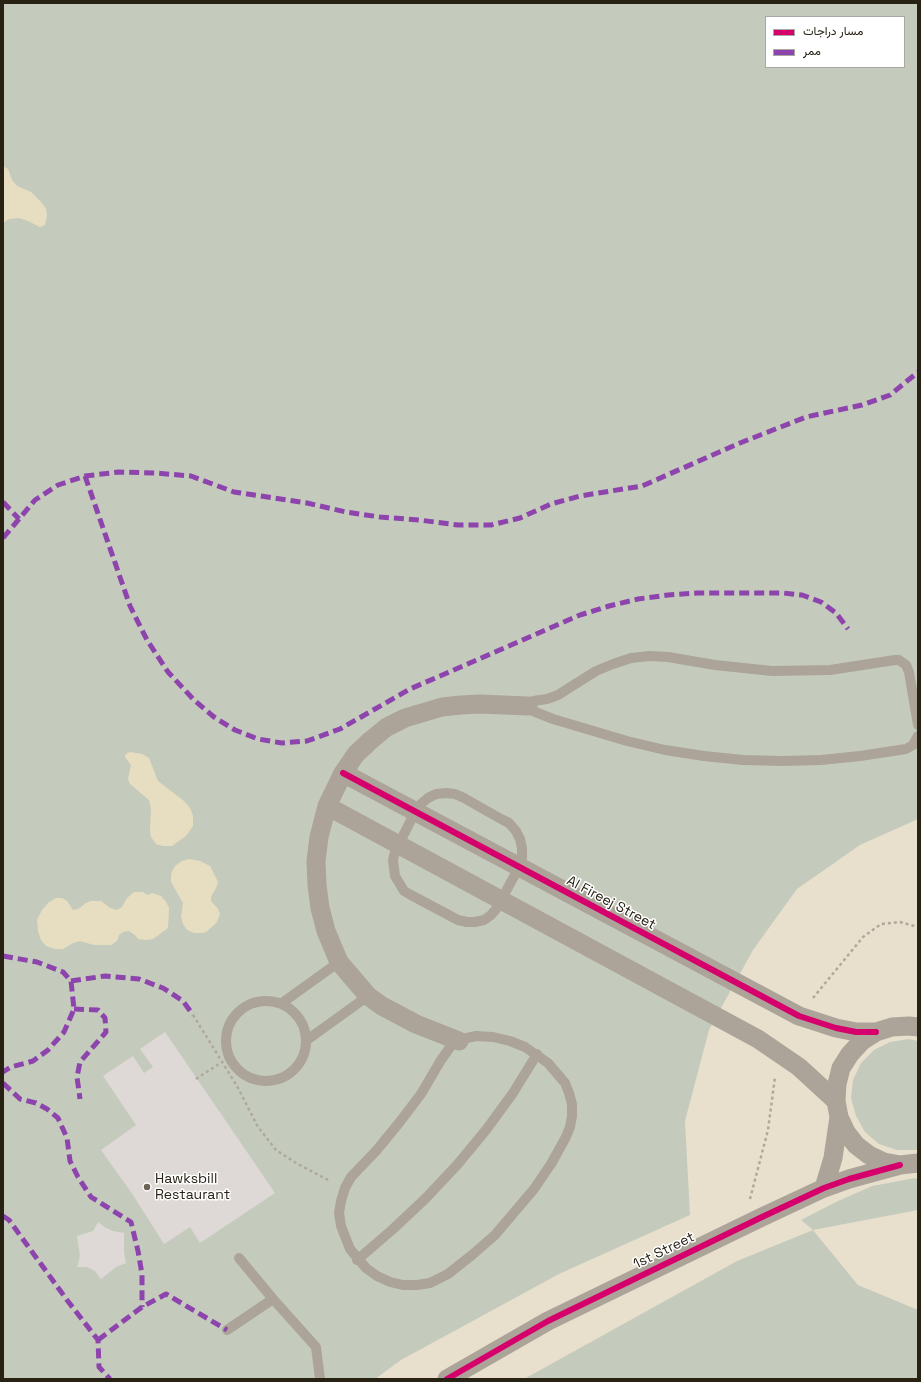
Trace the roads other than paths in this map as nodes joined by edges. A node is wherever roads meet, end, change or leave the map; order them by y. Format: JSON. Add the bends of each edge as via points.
{"nodes":[{"id":1,"x":528,"y":706,"type":"junction"},
{"id":2,"x":918,"y":724,"type":"edge"},
{"id":3,"x":918,"y":736,"type":"edge"},
{"id":4,"x":343,"y":773,"type":"junction"},
{"id":5,"x":327,"y":806,"type":"junction"},
{"id":6,"x":416,"y":812,"type":"junction"},
{"id":7,"x":399,"y":845,"type":"junction"},
{"id":8,"x":519,"y":867,"type":"junction"},
{"id":9,"x":501,"y":901,"type":"junction"},
{"id":10,"x":339,"y":962,"type":"junction"},
{"id":11,"x":368,"y":996,"type":"junction"},
{"id":12,"x":282,"y":1003,"type":"junction"},
{"id":13,"x":915,"y":1025,"type":"edge"},
{"id":14,"x":876,"y":1032,"type":"junction"},
{"id":15,"x":307,"y":1040,"type":"junction"},
{"id":16,"x":459,"y":1041,"type":"junction"},
{"id":17,"x":537,"y":1054,"type":"junction"},
{"id":18,"x":838,"y":1109,"type":"junction"},
{"id":19,"x":909,"y":1164,"type":"edge"},
{"id":20,"x":824,"y":1188,"type":"junction"},
{"id":21,"x":239,"y":1258,"type":"dead end"},
{"id":22,"x":357,"y":1260,"type":"junction"},
{"id":23,"x":273,"y":1299,"type":"junction"},
{"id":24,"x":227,"y":1330,"type":"dead end"},
{"id":25,"x":320,"y":1379,"type":"edge"},
{"id":26,"x":447,"y":1379,"type":"edge"}],
"edges":[{"from":1,"to":2,"type":"lane","via":[[533,701],[558,695],[596,671],[631,658],[668,657],[772,671],[830,670],[899,660],[906,665],[909,672]]},
{"from":1,"to":3,"type":"lane","via":[[532,711],[553,719],[627,741],[688,754],[743,760],[821,760],[860,756],[906,749],[913,745]]},
{"from":1,"to":4,"type":"street","via":[[461,704],[405,718],[387,727],[371,740],[356,754]]},
{"from":4,"to":5,"type":"street"},
{"from":4,"to":6,"type":"street","name":"Al Fireej Street"},
{"from":5,"to":7,"type":"street"},
{"from":5,"to":10,"type":"street","via":[[319,837],[317,885],[326,931]]},
{"from":6,"to":7,"type":"lane"},
{"from":6,"to":8,"type":"street","name":"Al Fireej Street"},
{"from":6,"to":8,"type":"lane","via":[[421,804],[436,794],[456,794],[464,798],[509,824],[516,831],[522,848]]},
{"from":7,"to":9,"type":"street"},
{"from":7,"to":9,"type":"lane","via":[[393,860],[394,876],[411,895],[458,920],[467,922],[479,921],[491,915]]},
{"from":8,"to":9,"type":"lane"},
{"from":8,"to":14,"type":"street","name":"Al Fireej Street","via":[[799,1016],[836,1028]]},
{"from":9,"to":18,"type":"street","via":[[758,1039],[800,1067]]},
{"from":10,"to":11,"type":"street"},
{"from":10,"to":12,"type":"lane"},
{"from":11,"to":15,"type":"lane"},
{"from":11,"to":16,"type":"street","via":[[416,1024]]},
{"from":12,"to":15,"type":"lane","via":[[300,1018]]},
{"from":12,"to":15,"type":"lane","via":[[270,1000],[246,1005],[229,1023],[226,1047],[236,1069],[257,1081],[281,1078],[292,1072],[300,1063]]},
{"from":13,"to":14,"type":"street","via":[[892,1027]]},
{"from":14,"to":18,"type":"street","via":[[862,1041],[841,1068],[837,1084]]},
{"from":16,"to":17,"type":"lane","via":[[476,1036],[493,1037],[510,1040]]},
{"from":16,"to":22,"type":"lane","via":[[445,1053],[421,1094],[376,1151],[351,1177],[345,1188],[339,1213],[341,1226]]},
{"from":17,"to":22,"type":"lane","via":[[513,1093],[457,1165],[425,1199]]},
{"from":17,"to":22,"type":"lane","via":[[565,1083],[572,1104],[572,1116],[566,1137],[551,1164],[515,1213],[472,1255],[448,1274],[430,1283],[417,1285],[390,1282],[377,1276]]},
{"from":18,"to":19,"type":"street","via":[[846,1132],[856,1145],[884,1162]]},
{"from":18,"to":20,"type":"street","via":[[834,1158]]},
{"from":19,"to":20,"type":"street","name":"1st Street"},
{"from":20,"to":26,"type":"street","name":"1st Street","via":[[548,1320]]},
{"from":21,"to":23,"type":"lane"},
{"from":23,"to":24,"type":"lane"},
{"from":23,"to":25,"type":"lane","via":[[316,1347]]}]}
